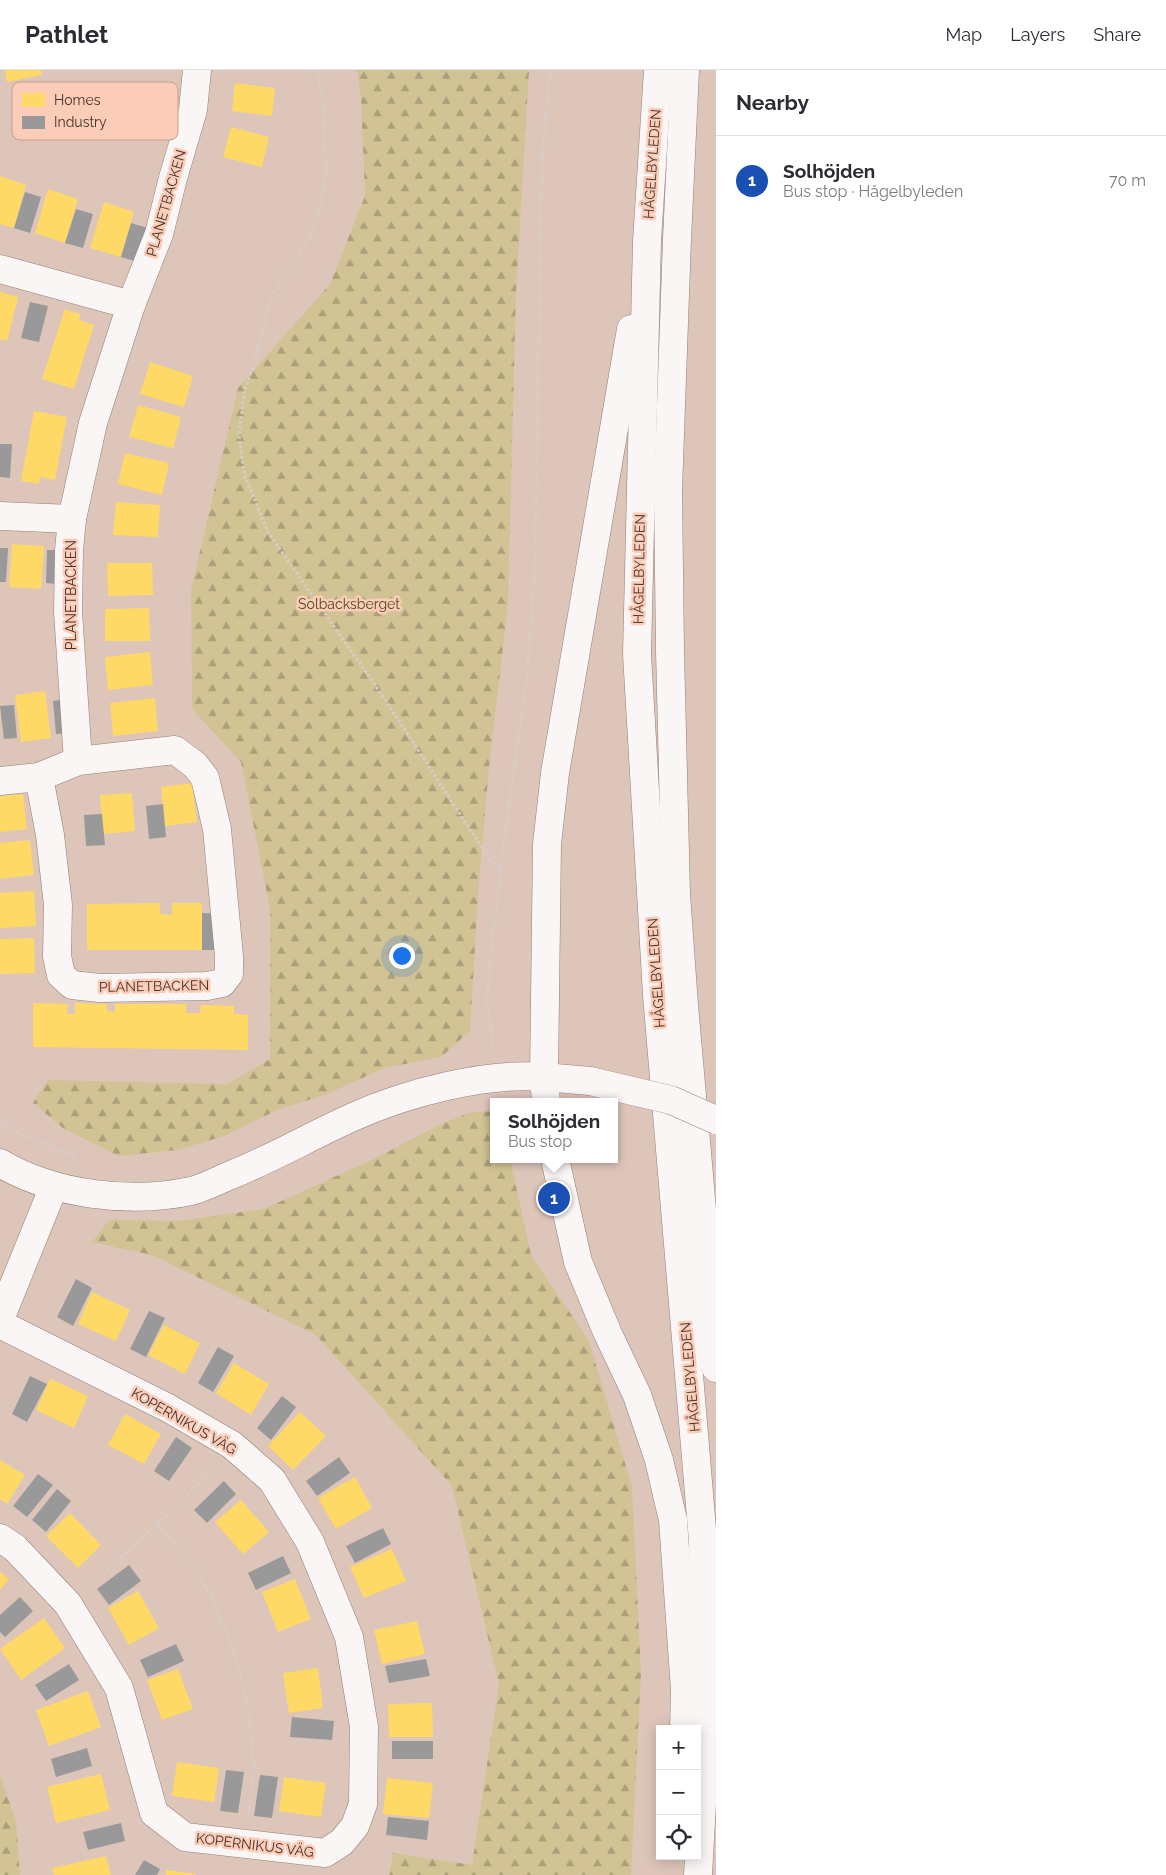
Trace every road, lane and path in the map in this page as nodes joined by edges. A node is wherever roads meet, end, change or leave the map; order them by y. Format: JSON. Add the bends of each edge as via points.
{"nodes":[{"id":1,"x":197,"y":70,"type":"edge"},
{"id":2,"x":317,"y":70,"type":"edge"},
{"id":3,"x":550,"y":70,"type":"edge"},
{"id":4,"x":658,"y":70,"type":"edge"},
{"id":5,"x":685,"y":70,"type":"edge"},
{"id":6,"x":646,"y":241,"type":"junction"},
{"id":7,"x":0,"y":269,"type":"edge"},
{"id":8,"x":131,"y":305,"type":"junction"},
{"id":9,"x":0,"y":516,"type":"edge"},
{"id":10,"x":72,"y":518,"type":"junction"},
{"id":11,"x":78,"y":760,"type":"junction"},
{"id":12,"x":39,"y":777,"type":"junction"},
{"id":13,"x":0,"y":781,"type":"edge"},
{"id":14,"x":500,"y":868,"type":"junction"},
{"id":15,"x":495,"y":1058,"type":"dead end"},
{"id":16,"x":545,"y":1090,"type":"edge"},
{"id":17,"x":716,"y":1120,"type":"edge"},
{"id":18,"x":0,"y":1163,"type":"edge"},
{"id":19,"x":556,"y":1163,"type":"edge"},
{"id":20,"x":54,"y":1186,"type":"junction"},
{"id":21,"x":0,"y":1319,"type":"edge"},
{"id":22,"x":0,"y":1324,"type":"edge"},
{"id":23,"x":715,"y":1345,"type":"edge"},
{"id":24,"x":716,"y":1368,"type":"edge"},
{"id":25,"x":232,"y":1445,"type":"junction"},
{"id":26,"x":159,"y":1525,"type":"junction"},
{"id":27,"x":0,"y":1538,"type":"edge"},
{"id":28,"x":68,"y":1604,"type":"junction"},
{"id":29,"x":684,"y":1725,"type":"edge"},
{"id":30,"x":245,"y":1844,"type":"junction"},
{"id":31,"x":681,"y":1860,"type":"edge"},
{"id":32,"x":681,"y":1875,"type":"edge"},
{"id":33,"x":698,"y":1875,"type":"edge"}],
"edges":[{"from":1,"to":8,"type":"main road","name":"PLANETBACKEN","via":[[193,110],[159,234]]},
{"from":2,"to":14,"type":"path","via":[[323,98],[326,173],[317,222],[271,296],[244,393],[239,435],[244,474],[268,532],[384,698],[490,860]]},
{"from":3,"to":14,"type":"path","via":[[542,157],[535,562],[527,678]]},
{"from":4,"to":6,"type":"main road","name":"HÅGELBYLEDEN"},
{"from":5,"to":23,"type":"main road","name":"HÅGELBYLEDEN","via":[[668,490],[670,651],[676,894]]},
{"from":6,"to":16,"type":"main road","via":[[554,773],[547,844]]},
{"from":6,"to":33,"type":"main road","name":"HÅGELBYLEDEN","via":[[638,654],[657,995],[703,1540],[704,1786]]},
{"from":7,"to":8,"type":"main road"},
{"from":8,"to":10,"type":"main road","name":"PLANETBACKEN","via":[[93,423]]},
{"from":9,"to":10,"type":"main road"},
{"from":10,"to":11,"type":"main road","name":"PLANETBACKEN","via":[[68,612]]},
{"from":11,"to":12,"type":"main road","name":"PLANETBACKEN"},
{"from":11,"to":12,"type":"main road","name":"PLANETBACKEN","via":[[175,750],[195,765],[205,778],[217,829],[230,956],[229,974],[222,983],[100,988],[72,985],[61,975],[57,956],[57,896]]},
{"from":12,"to":13,"type":"main road","name":"PLANETBACKEN"},
{"from":14,"to":15,"type":"path","via":[[488,999]]},
{"from":16,"to":17,"type":"main road","bridge":true,"via":[[590,1081],[671,1100]]},
{"from":16,"to":20,"type":"main road","via":[[520,1075],[410,1095],[353,1117],[281,1154],[192,1191],[143,1198],[116,1197]]},
{"from":18,"to":20,"type":"main road"},
{"from":19,"to":29,"type":"main road","via":[[578,1262],[637,1395],[660,1460],[673,1520],[685,1690]]},
{"from":20,"to":21,"type":"main road"},
{"from":22,"to":25,"type":"main road","name":"KOPERNIKUS VÄG","via":[[168,1408]]},
{"from":23,"to":24,"type":"main road","name":"HÅGELBYLEDEN"},
{"from":25,"to":26,"type":"path"},
{"from":25,"to":30,"type":"main road","name":"KOPERNIKUS VÄG","via":[[272,1480],[310,1542],[349,1638],[364,1727],[363,1804],[355,1826],[342,1842],[325,1853]]},
{"from":26,"to":28,"type":"path"},
{"from":26,"to":30,"type":"path","via":[[190,1561],[210,1594],[235,1653],[248,1707],[254,1767]]},
{"from":27,"to":28,"type":"main road","name":"KOPERNIKUS VÄG","via":[[15,1548]]},
{"from":28,"to":30,"type":"main road","name":"KOPERNIKUS VÄG","via":[[119,1688],[154,1813],[185,1837]]},
{"from":31,"to":32,"type":"main road"}]}
